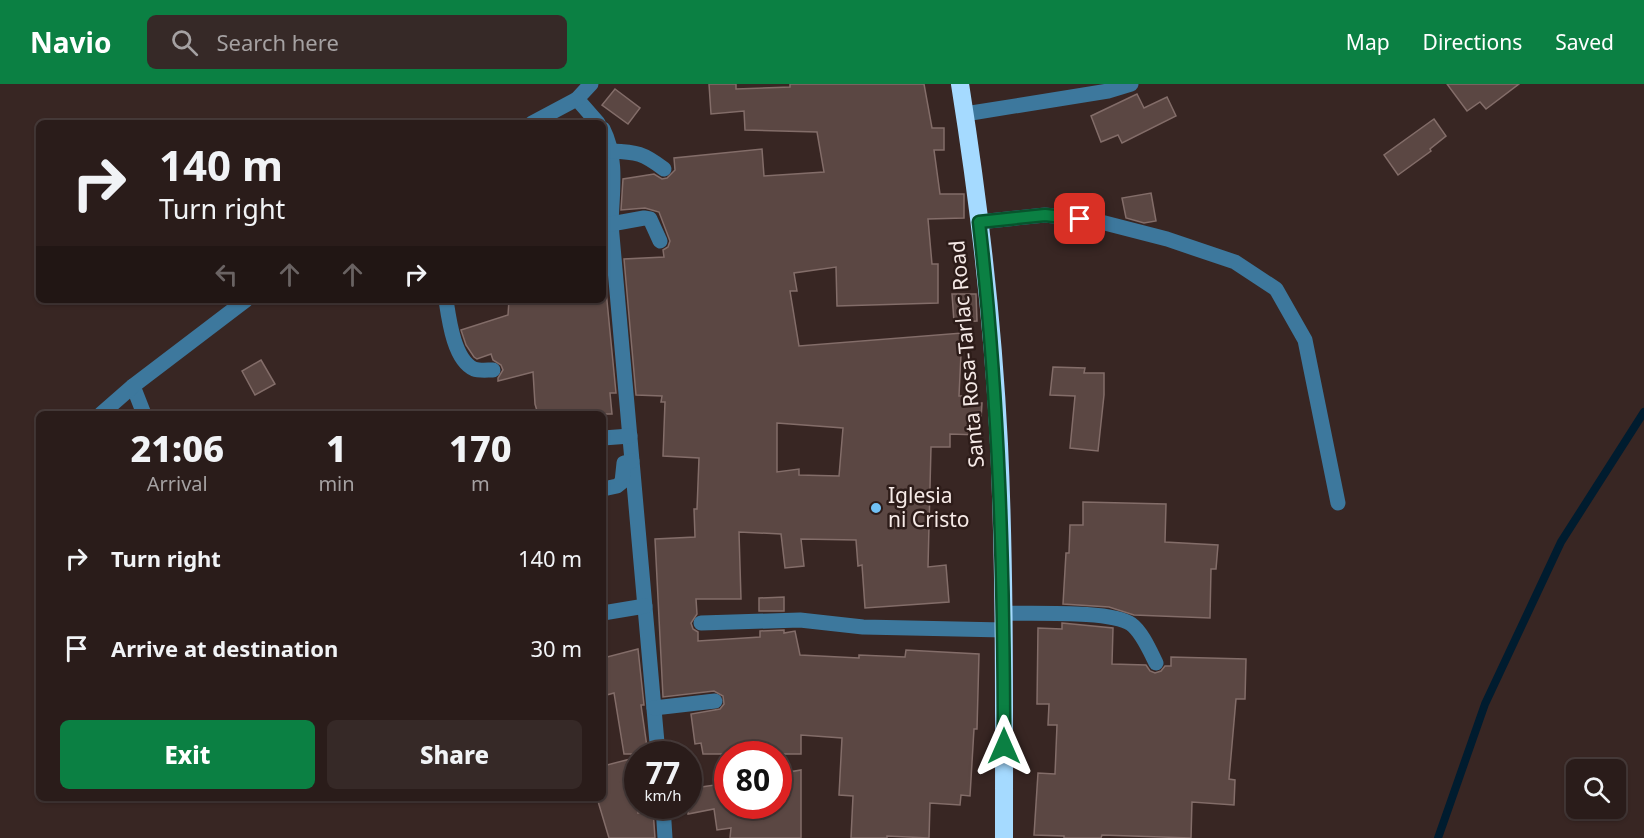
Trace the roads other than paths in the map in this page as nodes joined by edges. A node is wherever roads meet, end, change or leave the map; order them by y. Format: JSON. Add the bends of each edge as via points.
{"nodes":[{"id":1,"x":591,"y":84,"type":"edge"},
{"id":2,"x":960,"y":84,"type":"edge"},
{"id":3,"x":1131,"y":84,"type":"edge"},
{"id":4,"x":577,"y":99,"type":"junction"},
{"id":5,"x":965,"y":114,"type":"junction"},
{"id":6,"x":538,"y":120,"type":"edge"},
{"id":7,"x":595,"y":120,"type":"edge"},
{"id":8,"x":606,"y":137,"type":"edge"},
{"id":9,"x":611,"y":151,"type":"junction"},
{"id":10,"x":664,"y":170,"type":"dead end"},
{"id":11,"x":979,"y":222,"type":"junction"},
{"id":12,"x":610,"y":224,"type":"junction"},
{"id":13,"x":660,"y":241,"type":"dead end"},
{"id":14,"x":242,"y":303,"type":"edge"},
{"id":15,"x":447,"y":303,"type":"edge"},
{"id":16,"x":493,"y":370,"type":"dead end"},
{"id":17,"x":133,"y":386,"type":"junction"},
{"id":18,"x":104,"y":411,"type":"edge"},
{"id":19,"x":143,"y":411,"type":"edge"},
{"id":20,"x":630,"y":436,"type":"junction"},
{"id":21,"x":606,"y":438,"type":"edge"},
{"id":22,"x":632,"y":461,"type":"junction"},
{"id":23,"x":606,"y":488,"type":"edge"},
{"id":24,"x":1338,"y":503,"type":"dead end"},
{"id":25,"x":645,"y":606,"type":"junction"},
{"id":26,"x":606,"y":612,"type":"edge"},
{"id":27,"x":1004,"y":622,"type":"junction"},
{"id":28,"x":701,"y":623,"type":"dead end"},
{"id":29,"x":1156,"y":663,"type":"dead end"},
{"id":30,"x":715,"y":701,"type":"dead end"},
{"id":31,"x":654,"y":708,"type":"junction"},
{"id":32,"x":657,"y":741,"type":"edge"},
{"id":33,"x":664,"y":819,"type":"edge"},
{"id":34,"x":665,"y":838,"type":"edge"},
{"id":35,"x":1004,"y":838,"type":"edge"}],
"edges":[{"from":1,"to":4,"type":"street"},
{"from":2,"to":5,"type":"highway","name":"Santa Rosa-Tarlac Road"},
{"from":3,"to":5,"type":"street"},
{"from":4,"to":6,"type":"street"},
{"from":4,"to":7,"type":"street"},
{"from":5,"to":11,"type":"highway","name":"Santa Rosa-Tarlac Road"},
{"from":8,"to":9,"type":"street"},
{"from":9,"to":10,"type":"street","via":[[648,156]]},
{"from":9,"to":12,"type":"street"},
{"from":11,"to":24,"type":"street","via":[[1045,215],[1098,220],[1235,262],[1276,289],[1305,340]]},
{"from":11,"to":27,"type":"highway","name":"Santa Rosa-Tarlac Road","via":[[999,443]]},
{"from":12,"to":13,"type":"street","via":[[650,219]]},
{"from":12,"to":20,"type":"street"},
{"from":14,"to":17,"type":"street"},
{"from":15,"to":16,"type":"street","via":[[463,361],[475,369]]},
{"from":17,"to":18,"type":"street"},
{"from":17,"to":19,"type":"street"},
{"from":20,"to":21,"type":"street"},
{"from":20,"to":22,"type":"street"},
{"from":22,"to":23,"type":"street","via":[[624,463],[622,482]]},
{"from":22,"to":25,"type":"street"},
{"from":25,"to":26,"type":"street"},
{"from":25,"to":31,"type":"street"},
{"from":27,"to":28,"type":"street","via":[[863,627],[800,620]]},
{"from":27,"to":29,"type":"street","via":[[1079,614],[1119,618],[1133,625]]},
{"from":27,"to":35,"type":"highway","name":"Santa Rosa-Tarlac Road"},
{"from":30,"to":31,"type":"street"},
{"from":31,"to":32,"type":"street"},
{"from":33,"to":34,"type":"street"}]}
